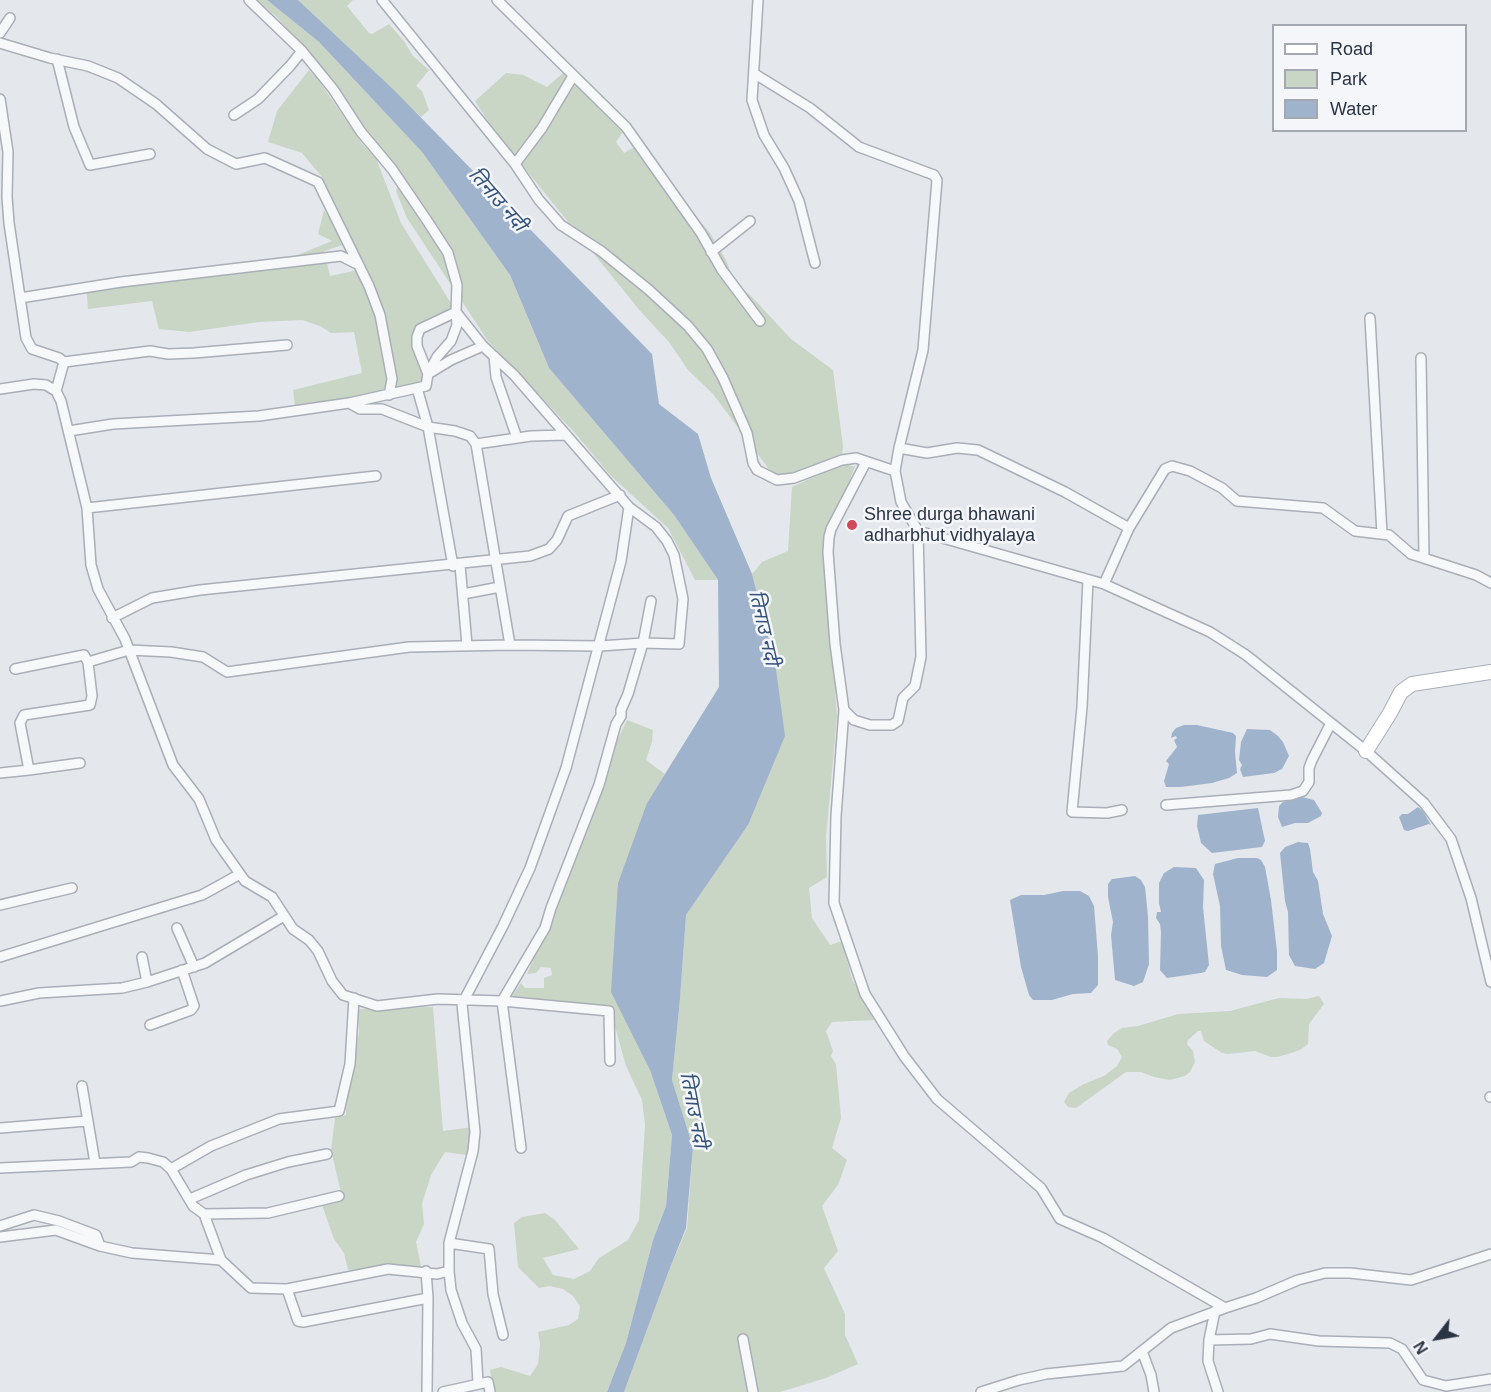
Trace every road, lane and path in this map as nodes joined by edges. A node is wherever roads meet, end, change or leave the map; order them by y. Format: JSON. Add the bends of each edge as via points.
{"nodes":[{"id":1,"x":249,"y":0,"type":"edge"},
{"id":2,"x":382,"y":0,"type":"edge"},
{"id":3,"x":497,"y":0,"type":"edge"},
{"id":4,"x":758,"y":0,"type":"edge"},
{"id":5,"x":10,"y":18,"type":"dead end"},
{"id":6,"x":0,"y":33,"type":"edge"},
{"id":7,"x":0,"y":44,"type":"edge"},
{"id":8,"x":302,"y":51,"type":"junction"},
{"id":9,"x":57,"y":59,"type":"junction"},
{"id":10,"x":755,"y":74,"type":"junction"},
{"id":11,"x":573,"y":76,"type":"junction"},
{"id":12,"x":0,"y":99,"type":"edge"},
{"id":13,"x":234,"y":115,"type":"dead end"},
{"id":14,"x":150,"y":154,"type":"dead end"},
{"id":15,"x":515,"y":164,"type":"junction"},
{"id":16,"x":750,"y":221,"type":"dead end"},
{"id":17,"x":711,"y":252,"type":"junction"},
{"id":18,"x":815,"y":263,"type":"dead end"},
{"id":19,"x":357,"y":264,"type":"junction"},
{"id":20,"x":20,"y":298,"type":"junction"},
{"id":21,"x":456,"y":312,"type":"junction"},
{"id":22,"x":1370,"y":318,"type":"dead end"},
{"id":23,"x":760,"y":321,"type":"dead end"},
{"id":24,"x":286,"y":345,"type":"dead end"},
{"id":25,"x":483,"y":346,"type":"junction"},
{"id":26,"x":494,"y":356,"type":"junction"},
{"id":27,"x":1421,"y":358,"type":"dead end"},
{"id":28,"x":64,"y":362,"type":"junction"},
{"id":29,"x":428,"y":374,"type":"junction"},
{"id":30,"x":417,"y":388,"type":"junction"},
{"id":31,"x":0,"y":389,"type":"edge"},
{"id":32,"x":56,"y":391,"type":"junction"},
{"id":33,"x":389,"y":395,"type":"junction"},
{"id":34,"x":349,"y":403,"type":"junction"},
{"id":35,"x":428,"y":427,"type":"junction"},
{"id":36,"x":69,"y":431,"type":"junction"},
{"id":37,"x":565,"y":435,"type":"junction"},
{"id":38,"x":517,"y":438,"type":"junction"},
{"id":39,"x":476,"y":444,"type":"junction"},
{"id":40,"x":899,"y":448,"type":"junction"},
{"id":41,"x":866,"y":462,"type":"junction"},
{"id":42,"x":895,"y":471,"type":"junction"},
{"id":43,"x":376,"y":476,"type":"dead end"},
{"id":44,"x":620,"y":495,"type":"junction"},
{"id":45,"x":629,"y":507,"type":"junction"},
{"id":46,"x":87,"y":508,"type":"junction"},
{"id":47,"x":1129,"y":528,"type":"junction"},
{"id":48,"x":918,"y":531,"type":"junction"},
{"id":49,"x":1382,"y":534,"type":"junction"},
{"id":50,"x":1424,"y":557,"type":"junction"},
{"id":51,"x":494,"y":560,"type":"junction"},
{"id":52,"x":457,"y":565,"type":"junction"},
{"id":53,"x":1088,"y":580,"type":"junction"},
{"id":54,"x":1491,"y":583,"type":"edge"},
{"id":55,"x":1104,"y":584,"type":"junction"},
{"id":56,"x":500,"y":587,"type":"junction"},
{"id":57,"x":463,"y":594,"type":"junction"},
{"id":58,"x":651,"y":601,"type":"dead end"},
{"id":59,"x":112,"y":618,"type":"junction"},
{"id":60,"x":643,"y":643,"type":"junction"},
{"id":61,"x":468,"y":645,"type":"junction"},
{"id":62,"x":510,"y":645,"type":"junction"},
{"id":63,"x":600,"y":646,"type":"junction"},
{"id":64,"x":129,"y":650,"type":"junction"},
{"id":65,"x":88,"y":663,"type":"junction"},
{"id":66,"x":15,"y":669,"type":"dead end"},
{"id":67,"x":1491,"y":672,"type":"edge"},
{"id":68,"x":844,"y":710,"type":"junction"},
{"id":69,"x":1331,"y":723,"type":"junction"},
{"id":70,"x":1366,"y":751,"type":"junction"},
{"id":71,"x":80,"y":763,"type":"dead end"},
{"id":72,"x":29,"y":770,"type":"junction"},
{"id":73,"x":0,"y":773,"type":"edge"},
{"id":74,"x":1166,"y":805,"type":"dead end"},
{"id":75,"x":1122,"y":810,"type":"dead end"},
{"id":76,"x":240,"y":874,"type":"junction"},
{"id":77,"x":72,"y":888,"type":"dead end"},
{"id":78,"x":0,"y":905,"type":"edge"},
{"id":79,"x":284,"y":915,"type":"junction"},
{"id":80,"x":177,"y":928,"type":"dead end"},
{"id":81,"x":0,"y":957,"type":"edge"},
{"id":82,"x":142,"y":957,"type":"dead end"},
{"id":83,"x":194,"y":967,"type":"junction"},
{"id":84,"x":182,"y":970,"type":"junction"},
{"id":85,"x":147,"y":982,"type":"junction"},
{"id":86,"x":1491,"y":982,"type":"edge"},
{"id":87,"x":354,"y":998,"type":"junction"},
{"id":88,"x":465,"y":1000,"type":"junction"},
{"id":89,"x":0,"y":1001,"type":"edge"},
{"id":90,"x":502,"y":1001,"type":"junction"},
{"id":91,"x":150,"y":1025,"type":"dead end"},
{"id":92,"x":610,"y":1062,"type":"dead end"},
{"id":93,"x":82,"y":1086,"type":"dead end"},
{"id":94,"x":87,"y":1121,"type":"junction"},
{"id":95,"x":0,"y":1128,"type":"edge"},
{"id":96,"x":521,"y":1148,"type":"dead end"},
{"id":97,"x":327,"y":1154,"type":"dead end"},
{"id":98,"x":95,"y":1163,"type":"junction"},
{"id":99,"x":0,"y":1168,"type":"edge"},
{"id":100,"x":171,"y":1169,"type":"junction"},
{"id":101,"x":339,"y":1196,"type":"dead end"},
{"id":102,"x":190,"y":1199,"type":"junction"},
{"id":103,"x":204,"y":1214,"type":"junction"},
{"id":104,"x":0,"y":1226,"type":"edge"},
{"id":105,"x":0,"y":1237,"type":"edge"},
{"id":106,"x":449,"y":1243,"type":"junction"},
{"id":107,"x":100,"y":1246,"type":"junction"},
{"id":108,"x":1491,"y":1254,"type":"edge"},
{"id":109,"x":221,"y":1260,"type":"junction"},
{"id":110,"x":449,"y":1270,"type":"junction"},
{"id":111,"x":426,"y":1271,"type":"junction"},
{"id":112,"x":287,"y":1289,"type":"junction"},
{"id":113,"x":428,"y":1298,"type":"junction"},
{"id":114,"x":1220,"y":1309,"type":"junction"},
{"id":115,"x":503,"y":1335,"type":"dead end"},
{"id":116,"x":743,"y":1339,"type":"dead end"},
{"id":117,"x":1209,"y":1340,"type":"junction"},
{"id":118,"x":1142,"y":1351,"type":"junction"},
{"id":119,"x":1491,"y":1379,"type":"edge"},
{"id":120,"x":478,"y":1383,"type":"junction"},
{"id":121,"x":427,"y":1392,"type":"edge"},
{"id":122,"x":447,"y":1392,"type":"edge"},
{"id":123,"x":490,"y":1392,"type":"edge"},
{"id":124,"x":753,"y":1392,"type":"edge"},
{"id":125,"x":981,"y":1392,"type":"edge"},
{"id":126,"x":1154,"y":1392,"type":"edge"},
{"id":127,"x":1218,"y":1392,"type":"edge"}],
"edges":[{"from":1,"to":8,"type":"street"},
{"from":2,"to":15,"type":"street"},
{"from":3,"to":11,"type":"street"},
{"from":4,"to":10,"type":"street"},
{"from":5,"to":6,"type":"street"},
{"from":7,"to":9,"type":"street"},
{"from":8,"to":13,"type":"street","via":[[258,99]]},
{"from":8,"to":21,"type":"street","via":[[392,169],[447,253],[457,285]]},
{"from":9,"to":14,"type":"street","via":[[87,163]]},
{"from":9,"to":19,"type":"street","via":[[118,78],[207,149],[236,164],[265,158],[318,182]]},
{"from":10,"to":18,"type":"street","via":[[752,100],[757,116],[799,201]]},
{"from":10,"to":40,"type":"street","via":[[810,108],[859,147],[934,175],[937,180],[923,350]]},
{"from":11,"to":15,"type":"street"},
{"from":11,"to":17,"type":"street","via":[[626,127]]},
{"from":12,"to":20,"type":"street"},
{"from":15,"to":41,"type":"street","via":[[561,225],[649,290],[706,349],[747,433],[757,470],[777,480],[794,478],[842,460],[856,458]]},
{"from":16,"to":17,"type":"street"},
{"from":17,"to":23,"type":"street"},
{"from":19,"to":20,"type":"street","via":[[341,256]]},
{"from":19,"to":33,"type":"street","via":[[380,315],[392,379]]},
{"from":20,"to":28,"type":"street","via":[[26,338],[32,349]]},
{"from":21,"to":25,"type":"street"},
{"from":21,"to":29,"type":"street","via":[[457,325],[451,340]]},
{"from":21,"to":29,"type":"street","via":[[420,330],[417,346]]},
{"from":22,"to":49,"type":"street"},
{"from":24,"to":28,"type":"street","via":[[194,353],[150,351]]},
{"from":25,"to":26,"type":"street"},
{"from":25,"to":29,"type":"street"},
{"from":26,"to":37,"type":"street"},
{"from":26,"to":38,"type":"street","via":[[496,377]]},
{"from":27,"to":50,"type":"street"},
{"from":28,"to":32,"type":"street"},
{"from":29,"to":30,"type":"street","via":[[426,386]]},
{"from":30,"to":33,"type":"street"},
{"from":30,"to":35,"type":"street"},
{"from":31,"to":32,"type":"street","via":[[34,384]]},
{"from":32,"to":36,"type":"street"},
{"from":33,"to":34,"type":"street"},
{"from":34,"to":35,"type":"street","via":[[360,409],[382,409]]},
{"from":34,"to":36,"type":"street","via":[[259,416],[113,424]]},
{"from":35,"to":39,"type":"street","via":[[470,436]]},
{"from":35,"to":52,"type":"street"},
{"from":36,"to":46,"type":"street"},
{"from":37,"to":38,"type":"street"},
{"from":37,"to":44,"type":"street"},
{"from":38,"to":39,"type":"street"},
{"from":39,"to":51,"type":"street"},
{"from":40,"to":42,"type":"street"},
{"from":40,"to":47,"type":"street","via":[[927,453],[957,448],[978,450]]},
{"from":41,"to":42,"type":"street"},
{"from":41,"to":68,"type":"street","via":[[829,537]]},
{"from":42,"to":48,"type":"street","via":[[901,502]]},
{"from":43,"to":46,"type":"street"},
{"from":44,"to":45,"type":"street"},
{"from":44,"to":51,"type":"street","via":[[568,516],[549,549],[530,556]]},
{"from":45,"to":60,"type":"street","via":[[656,527],[667,541],[683,598],[679,644]]},
{"from":45,"to":63,"type":"street","via":[[621,561]]},
{"from":46,"to":59,"type":"street","via":[[91,565]]},
{"from":47,"to":49,"type":"street","via":[[1165,469],[1172,466],[1222,488],[1237,501],[1318,507],[1355,531]]},
{"from":47,"to":55,"type":"street"},
{"from":48,"to":53,"type":"street"},
{"from":48,"to":68,"type":"street","via":[[921,657],[915,686],[903,698],[898,721],[892,725],[870,725],[854,720]]},
{"from":49,"to":50,"type":"street","via":[[1394,537],[1412,554]]},
{"from":50,"to":54,"type":"street"},
{"from":51,"to":52,"type":"street"},
{"from":51,"to":56,"type":"street"},
{"from":52,"to":57,"type":"street"},
{"from":52,"to":59,"type":"street","via":[[200,590],[153,598]]},
{"from":53,"to":55,"type":"street"},
{"from":53,"to":75,"type":"street","via":[[1072,812]]},
{"from":55,"to":69,"type":"street","via":[[1210,632],[1246,655]]},
{"from":56,"to":57,"type":"street"},
{"from":56,"to":62,"type":"street"},
{"from":57,"to":61,"type":"street"},
{"from":58,"to":60,"type":"street"},
{"from":59,"to":64,"type":"street"},
{"from":60,"to":63,"type":"street"},
{"from":60,"to":90,"type":"street","via":[[599,785],[545,928]]},
{"from":61,"to":62,"type":"street"},
{"from":61,"to":64,"type":"street","via":[[409,647],[226,672],[203,657]]},
{"from":62,"to":63,"type":"street"},
{"from":63,"to":88,"type":"street","via":[[566,768],[530,868]]},
{"from":64,"to":65,"type":"street"},
{"from":64,"to":76,"type":"street","via":[[173,765],[199,799],[216,840]]},
{"from":65,"to":66,"type":"street","via":[[84,655]]},
{"from":65,"to":72,"type":"street","via":[[90,705],[31,713],[21,718]]},
{"from":67,"to":70,"type":"street","via":[[1412,684],[1401,692]]},
{"from":68,"to":114,"type":"street","via":[[834,903],[865,994],[937,1099],[1041,1188],[1060,1219],[1103,1238]]},
{"from":69,"to":70,"type":"street"},
{"from":69,"to":74,"type":"street","via":[[1312,760],[1309,782],[1303,791]]},
{"from":70,"to":86,"type":"street","via":[[1424,804],[1451,839],[1472,898]]},
{"from":71,"to":72,"type":"street"},
{"from":72,"to":73,"type":"street"},
{"from":76,"to":79,"type":"street","via":[[272,897]]},
{"from":76,"to":81,"type":"street","via":[[201,895]]},
{"from":77,"to":78,"type":"street"},
{"from":79,"to":83,"type":"street"},
{"from":79,"to":87,"type":"street","via":[[292,929],[318,951],[336,988]]},
{"from":80,"to":83,"type":"street"},
{"from":82,"to":85,"type":"street"},
{"from":83,"to":84,"type":"street"},
{"from":84,"to":85,"type":"street"},
{"from":84,"to":91,"type":"street","via":[[194,1006]]},
{"from":85,"to":89,"type":"street"},
{"from":87,"to":88,"type":"street","via":[[377,1006]]},
{"from":87,"to":100,"type":"street","via":[[350,1064],[339,1111],[279,1119],[211,1146]]},
{"from":88,"to":90,"type":"street"},
{"from":88,"to":106,"type":"street","via":[[462,1005],[475,1132]]},
{"from":90,"to":92,"type":"street","via":[[609,1011]]},
{"from":90,"to":96,"type":"street"},
{"from":93,"to":94,"type":"street"},
{"from":94,"to":95,"type":"street"},
{"from":94,"to":98,"type":"street"},
{"from":97,"to":102,"type":"street","via":[[246,1175]]},
{"from":98,"to":99,"type":"street"},
{"from":98,"to":100,"type":"street","via":[[131,1162],[139,1157],[163,1162]]},
{"from":100,"to":102,"type":"street"},
{"from":101,"to":103,"type":"street","via":[[268,1213]]},
{"from":102,"to":103,"type":"street"},
{"from":103,"to":109,"type":"street"},
{"from":104,"to":107,"type":"street","via":[[34,1215],[96,1234]]},
{"from":105,"to":107,"type":"street","via":[[56,1230]]},
{"from":106,"to":110,"type":"street"},
{"from":106,"to":115,"type":"street","via":[[489,1250],[492,1294]]},
{"from":107,"to":109,"type":"street","via":[[132,1253]]},
{"from":108,"to":114,"type":"street","via":[[1412,1280],[1325,1273]]},
{"from":109,"to":112,"type":"street","via":[[251,1288]]},
{"from":110,"to":111,"type":"street","via":[[437,1274]]},
{"from":110,"to":120,"type":"street","via":[[462,1323],[476,1349]]},
{"from":111,"to":112,"type":"street","via":[[388,1269]]},
{"from":111,"to":113,"type":"street"},
{"from":112,"to":113,"type":"street","via":[[298,1321],[303,1322]]},
{"from":113,"to":121,"type":"street"},
{"from":114,"to":117,"type":"street"},
{"from":114,"to":118,"type":"street","via":[[1171,1328]]},
{"from":116,"to":124,"type":"street"},
{"from":117,"to":119,"type":"street","via":[[1251,1339],[1270,1334],[1390,1344],[1402,1349],[1423,1380],[1446,1386]]},
{"from":117,"to":127,"type":"street","via":[[1208,1361]]},
{"from":118,"to":125,"type":"street","via":[[1123,1366],[1046,1374]]},
{"from":118,"to":126,"type":"street"},
{"from":120,"to":122,"type":"street"},
{"from":120,"to":123,"type":"street","via":[[488,1382]]}]}
